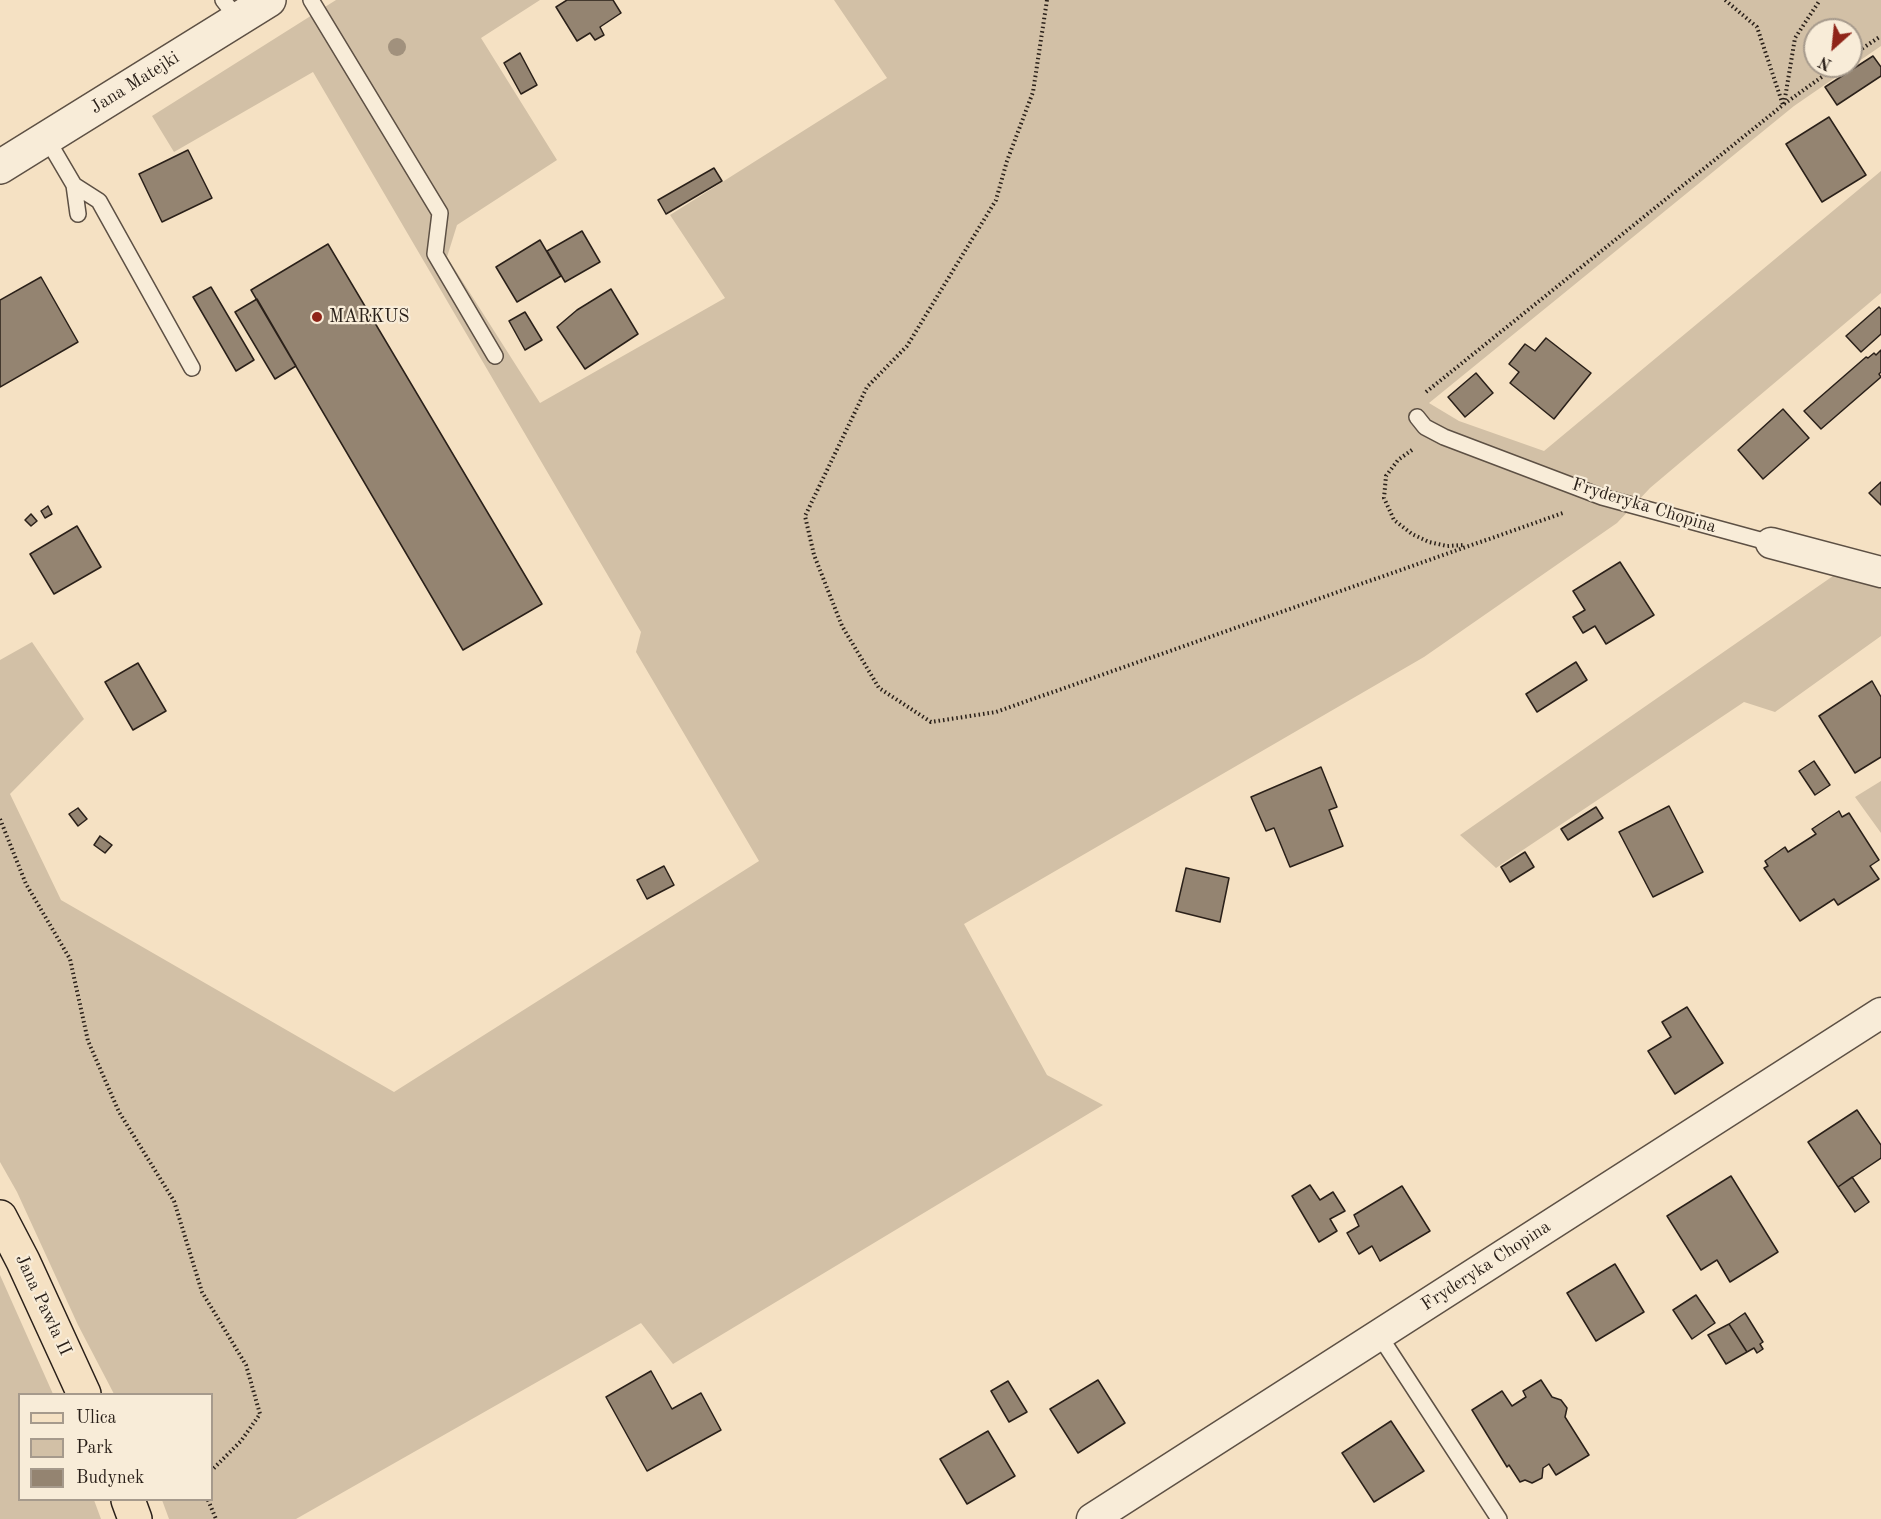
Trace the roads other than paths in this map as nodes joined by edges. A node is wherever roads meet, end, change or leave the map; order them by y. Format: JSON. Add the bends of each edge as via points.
{"nodes":[{"id":1,"x":269,"y":0,"type":"edge"},
{"id":2,"x":311,"y":0,"type":"edge"},
{"id":3,"x":230,"y":10,"type":"edge"},
{"id":4,"x":47,"y":138,"type":"junction"},
{"id":5,"x":0,"y":167,"type":"edge"},
{"id":6,"x":74,"y":185,"type":"junction"},
{"id":7,"x":78,"y":214,"type":"dead end"},
{"id":8,"x":495,"y":356,"type":"dead end"},
{"id":9,"x":192,"y":368,"type":"dead end"},
{"id":10,"x":1417,"y":417,"type":"road end"},
{"id":11,"x":1771,"y":543,"type":"joint"},
{"id":12,"x":1881,"y":572,"type":"edge"},
{"id":13,"x":1881,"y":1013,"type":"edge"},
{"id":14,"x":0,"y":1217,"type":"edge"},
{"id":15,"x":1379,"y":1335,"type":"junction"},
{"id":16,"x":83,"y":1393,"type":"edge"},
{"id":17,"x":128,"y":1501,"type":"edge"},
{"id":18,"x":135,"y":1519,"type":"edge"},
{"id":19,"x":1092,"y":1519,"type":"edge"},
{"id":20,"x":1498,"y":1519,"type":"edge"}],
"edges":[{"from":1,"to":3,"type":"street","name":"Jana Matejki"},
{"from":2,"to":8,"type":"lane","via":[[441,213],[435,254]]},
{"from":3,"to":4,"type":"street","name":"Jana Matejki"},
{"from":4,"to":5,"type":"street","name":"Jana Matejki"},
{"from":4,"to":6,"type":"lane"},
{"from":6,"to":7,"type":"lane"},
{"from":6,"to":9,"type":"lane","via":[[99,201]]},
{"from":10,"to":11,"type":"lane","name":"Fryderyka Chopina","via":[[1425,427],[1444,437],[1602,496]]},
{"from":11,"to":12,"type":"street","name":"Fryderyka Chopina"},
{"from":13,"to":15,"type":"street","name":"Fryderyka Chopina"},
{"from":14,"to":16,"type":"main road","name":"Jana Pawła II"},
{"from":15,"to":19,"type":"street","name":"Fryderyka Chopina"},
{"from":15,"to":20,"type":"lane"},
{"from":17,"to":18,"type":"main road"}]}
